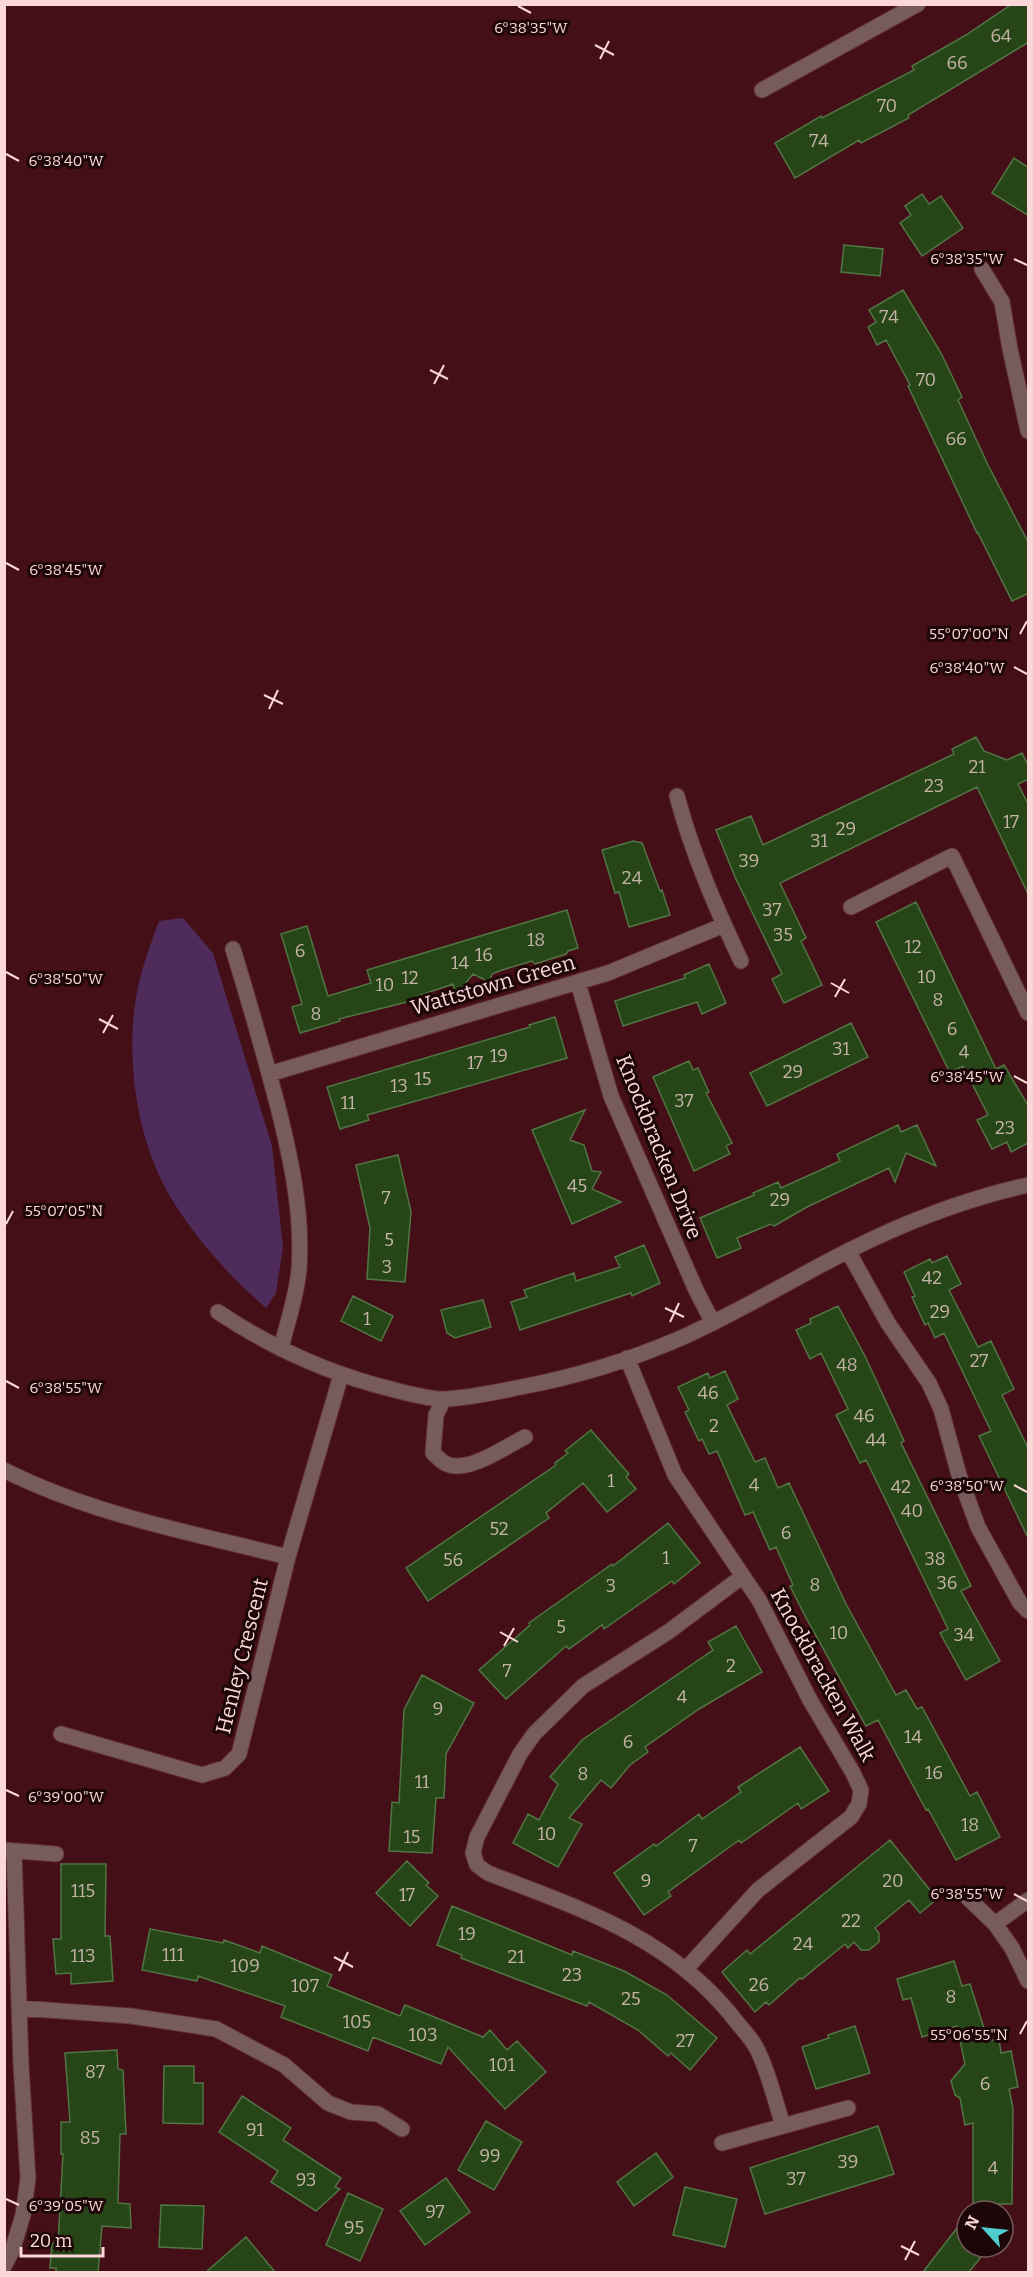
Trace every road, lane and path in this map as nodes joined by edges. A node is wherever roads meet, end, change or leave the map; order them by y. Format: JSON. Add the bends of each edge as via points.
{"nodes":[{"id":1,"x":918,"y":4,"type":"edge"},
{"id":2,"x":762,"y":90,"type":"dead end"},
{"id":3,"x":982,"y":269,"type":"dead end"},
{"id":4,"x":1029,"y":431,"type":"edge"},
{"id":5,"x":677,"y":796,"type":"dead end"},
{"id":6,"x":851,"y":907,"type":"dead end"},
{"id":7,"x":724,"y":925,"type":"junction"},
{"id":8,"x":233,"y":949,"type":"dead end"},
{"id":9,"x":741,"y":961,"type":"dead end"},
{"id":10,"x":578,"y":983,"type":"junction"},
{"id":11,"x":1029,"y":1013,"type":"edge"},
{"id":12,"x":269,"y":1074,"type":"junction"},
{"id":13,"x":1029,"y":1185,"type":"edge"},
{"id":14,"x":848,"y":1251,"type":"junction"},
{"id":15,"x":218,"y":1312,"type":"dead end"},
{"id":16,"x":713,"y":1323,"type":"junction"},
{"id":17,"x":281,"y":1349,"type":"junction"},
{"id":18,"x":627,"y":1358,"type":"junction"},
{"id":19,"x":341,"y":1375,"type":"junction"},
{"id":20,"x":444,"y":1399,"type":"junction"},
{"id":21,"x":525,"y":1437,"type":"dead end"},
{"id":22,"x":4,"y":1470,"type":"edge"},
{"id":23,"x":288,"y":1557,"type":"junction"},
{"id":24,"x":743,"y":1576,"type":"junction"},
{"id":25,"x":1029,"y":1611,"type":"edge"},
{"id":26,"x":61,"y":1734,"type":"dead end"},
{"id":27,"x":10,"y":1850,"type":"edge"},
{"id":28,"x":56,"y":1854,"type":"dead end"},
{"id":29,"x":967,"y":1897,"type":"dead end"},
{"id":30,"x":1029,"y":1900,"type":"edge"},
{"id":31,"x":995,"y":1924,"type":"junction"},
{"id":32,"x":686,"y":1969,"type":"junction"},
{"id":33,"x":1029,"y":1982,"type":"edge"},
{"id":34,"x":19,"y":2008,"type":"junction"},
{"id":35,"x":21,"y":2065,"type":"junction"},
{"id":36,"x":4,"y":2066,"type":"edge"},
{"id":37,"x":848,"y":2108,"type":"dead end"},
{"id":38,"x":783,"y":2126,"type":"junction"},
{"id":39,"x":402,"y":2129,"type":"dead end"},
{"id":40,"x":722,"y":2143,"type":"dead end"},
{"id":41,"x":4,"y":2266,"type":"edge"}],
"edges":[{"from":1,"to":2,"type":"street"},
{"from":3,"to":4,"type":"street","via":[[1002,302]]},
{"from":5,"to":7,"type":"street"},
{"from":6,"to":11,"type":"street","via":[[952,856]]},
{"from":7,"to":9,"type":"street"},
{"from":7,"to":10,"type":"street","name":"Wattstown Green"},
{"from":8,"to":12,"type":"street"},
{"from":10,"to":12,"type":"street","name":"Wattstown Green"},
{"from":10,"to":16,"type":"street","name":"Knockbracken Drive","via":[[611,1096]]},
{"from":12,"to":17,"type":"street","via":[[291,1162],[299,1224],[299,1270]]},
{"from":13,"to":14,"type":"street","via":[[908,1223]]},
{"from":14,"to":16,"type":"street"},
{"from":14,"to":25,"type":"street","via":[[888,1323],[928,1383],[941,1409],[978,1527],[1020,1604]]},
{"from":15,"to":17,"type":"street"},
{"from":16,"to":18,"type":"street"},
{"from":17,"to":19,"type":"street"},
{"from":18,"to":20,"type":"street","via":[[555,1381]]},
{"from":18,"to":24,"type":"street","name":"Knockbracken Walk","via":[[675,1475]]},
{"from":19,"to":20,"type":"street"},
{"from":19,"to":23,"type":"street","name":"Henley Crescent"},
{"from":20,"to":21,"type":"street","via":[[436,1416],[433,1453],[442,1462],[457,1467]]},
{"from":22,"to":23,"type":"street","name":"Henley Crescent","via":[[106,1511]]},
{"from":23,"to":26,"type":"street","name":"Henley Crescent","via":[[239,1754],[225,1768],[202,1774]]},
{"from":24,"to":32,"type":"street","name":"Knockbracken Walk","via":[[853,1773],[861,1790],[860,1804],[851,1817],[758,1890]]},
{"from":24,"to":32,"type":"street","via":[[668,1632],[583,1686],[557,1710],[520,1754],[477,1837],[473,1853],[477,1865],[488,1873],[603,1918]]},
{"from":27,"to":28,"type":"street"},
{"from":27,"to":34,"type":"street"},
{"from":29,"to":31,"type":"street"},
{"from":30,"to":31,"type":"street"},
{"from":31,"to":33,"type":"street"},
{"from":32,"to":38,"type":"street","via":[[720,2001],[756,2047]]},
{"from":34,"to":35,"type":"street"},
{"from":34,"to":39,"type":"street","via":[[131,2016],[216,2029],[284,2065],[328,2103],[351,2112],[378,2114]]},
{"from":35,"to":36,"type":"street"},
{"from":35,"to":41,"type":"street","via":[[28,2178],[23,2215]]},
{"from":37,"to":38,"type":"street"},
{"from":38,"to":40,"type":"street"}]}
